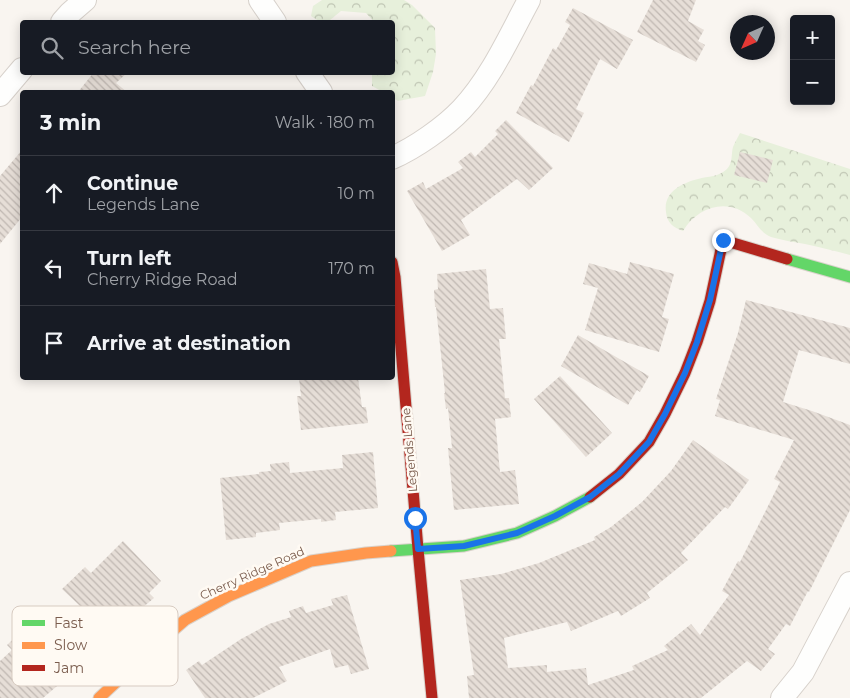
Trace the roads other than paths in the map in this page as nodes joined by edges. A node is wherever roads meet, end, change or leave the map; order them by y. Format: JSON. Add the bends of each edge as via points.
{"nodes":[{"id":1,"x":85,"y":0,"type":"edge"},
{"id":2,"x":260,"y":0,"type":"edge"},
{"id":3,"x":529,"y":0,"type":"edge"},
{"id":4,"x":64,"y":20,"type":"edge"},
{"id":5,"x":274,"y":20,"type":"edge"},
{"id":6,"x":20,"y":71,"type":"edge"},
{"id":7,"x":310,"y":75,"type":"edge"},
{"id":8,"x":319,"y":90,"type":"edge"},
{"id":9,"x":0,"y":95,"type":"edge"},
{"id":10,"x":395,"y":156,"type":"edge"},
{"id":11,"x":850,"y":276,"type":"edge"},
{"id":12,"x":395,"y":277,"type":"edge"},
{"id":13,"x":418,"y":549,"type":"junction"},
{"id":14,"x":850,"y":583,"type":"edge"},
{"id":15,"x":178,"y":627,"type":"edge"},
{"id":16,"x":112,"y":686,"type":"edge"},
{"id":17,"x":99,"y":698,"type":"edge"},
{"id":18,"x":432,"y":698,"type":"edge"},
{"id":19,"x":782,"y":698,"type":"edge"}],
"edges":[{"from":1,"to":4,"type":"street"},
{"from":2,"to":5,"type":"street"},
{"from":3,"to":10,"type":"street","via":[[496,61],[462,110],[425,139]]},
{"from":6,"to":9,"type":"street"},
{"from":7,"to":8,"type":"street"},
{"from":11,"to":13,"type":"street","name":"Cherry Ridge Road","via":[[723,240],[710,300],[685,373],[649,442],[619,474],[590,497],[517,533],[464,546]]},
{"from":12,"to":13,"type":"street","name":"Legends Lane"},
{"from":13,"to":15,"type":"street","name":"Cherry Ridge Road","via":[[311,561],[229,596]]},
{"from":13,"to":18,"type":"street","name":"Legends Lane"},
{"from":14,"to":19,"type":"street","via":[[803,672]]},
{"from":16,"to":17,"type":"street","name":"Cherry Ridge Road"}]}
